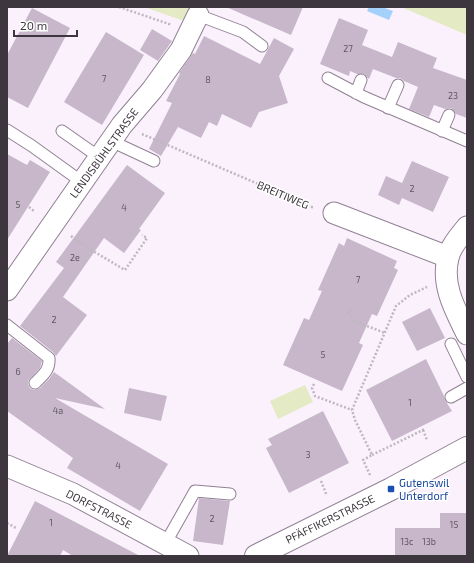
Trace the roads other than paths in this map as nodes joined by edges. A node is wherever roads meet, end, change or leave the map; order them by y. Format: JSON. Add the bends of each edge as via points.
{"nodes":[{"id":1,"x":194,"y":23,"type":"joint"},
{"id":2,"x":262,"y":46,"type":"dead end"},
{"id":3,"x":328,"y":78,"type":"dead end"},
{"id":4,"x":361,"y":80,"type":"dead end"},
{"id":5,"x":398,"y":85,"type":"dead end"},
{"id":6,"x":356,"y":93,"type":"junction"},
{"id":7,"x":388,"y":108,"type":"junction"},
{"id":8,"x":449,"y":114,"type":"dead end"},
{"id":9,"x":7,"y":130,"type":"edge"},
{"id":10,"x":442,"y":131,"type":"junction"},
{"id":11,"x":62,"y":132,"type":"dead end"},
{"id":12,"x":110,"y":141,"type":"junction"},
{"id":13,"x":467,"y":141,"type":"edge"},
{"id":14,"x":154,"y":161,"type":"dead end"},
{"id":15,"x":82,"y":182,"type":"junction"},
{"id":16,"x":334,"y":213,"type":"road end"},
{"id":17,"x":467,"y":227,"type":"edge"},
{"id":18,"x":448,"y":257,"type":"junction"},
{"id":19,"x":7,"y":290,"type":"edge"},
{"id":20,"x":7,"y":325,"type":"edge"},
{"id":21,"x":459,"y":339,"type":"edge"},
{"id":22,"x":467,"y":377,"type":"edge"},
{"id":23,"x":35,"y":383,"type":"dead end"},
{"id":24,"x":467,"y":388,"type":"edge"},
{"id":25,"x":451,"y":397,"type":"dead end"},
{"id":26,"x":467,"y":448,"type":"edge"},
{"id":27,"x":7,"y":466,"type":"edge"},
{"id":28,"x":230,"y":494,"type":"dead end"},
{"id":29,"x":165,"y":544,"type":"junction"},
{"id":30,"x":188,"y":556,"type":"edge"},
{"id":31,"x":256,"y":556,"type":"edge"}],
"edges":[{"from":1,"to":2,"type":"lane","via":[[243,32]]},
{"from":1,"to":12,"type":"street","name":"LENDISBÜHLSTRASSE","via":[[181,50]]},
{"from":3,"to":6,"type":"lane"},
{"from":4,"to":6,"type":"lane"},
{"from":5,"to":7,"type":"lane"},
{"from":6,"to":7,"type":"lane"},
{"from":7,"to":10,"type":"lane"},
{"from":8,"to":10,"type":"lane"},
{"from":9,"to":15,"type":"lane"},
{"from":10,"to":13,"type":"lane"},
{"from":11,"to":12,"type":"lane"},
{"from":12,"to":14,"type":"lane"},
{"from":12,"to":15,"type":"street","name":"LENDISBÜHLSTRASSE"},
{"from":15,"to":19,"type":"street","name":"LENDISBÜHLSTRASSE"},
{"from":16,"to":18,"type":"street"},
{"from":17,"to":18,"type":"street"},
{"from":18,"to":21,"type":"street","via":[[447,284],[454,306]]},
{"from":20,"to":23,"type":"lane","via":[[49,358],[49,365],[44,374]]},
{"from":21,"to":22,"type":"lane"},
{"from":24,"to":25,"type":"lane"},
{"from":26,"to":31,"type":"main road","name":"PFÄFFIKERSTRASSE"},
{"from":27,"to":29,"type":"street","name":"DORFSTRASSE","via":[[73,494]]},
{"from":28,"to":29,"type":"lane","via":[[195,491]]},
{"from":29,"to":30,"type":"street","name":"DORFSTRASSE"}]}
